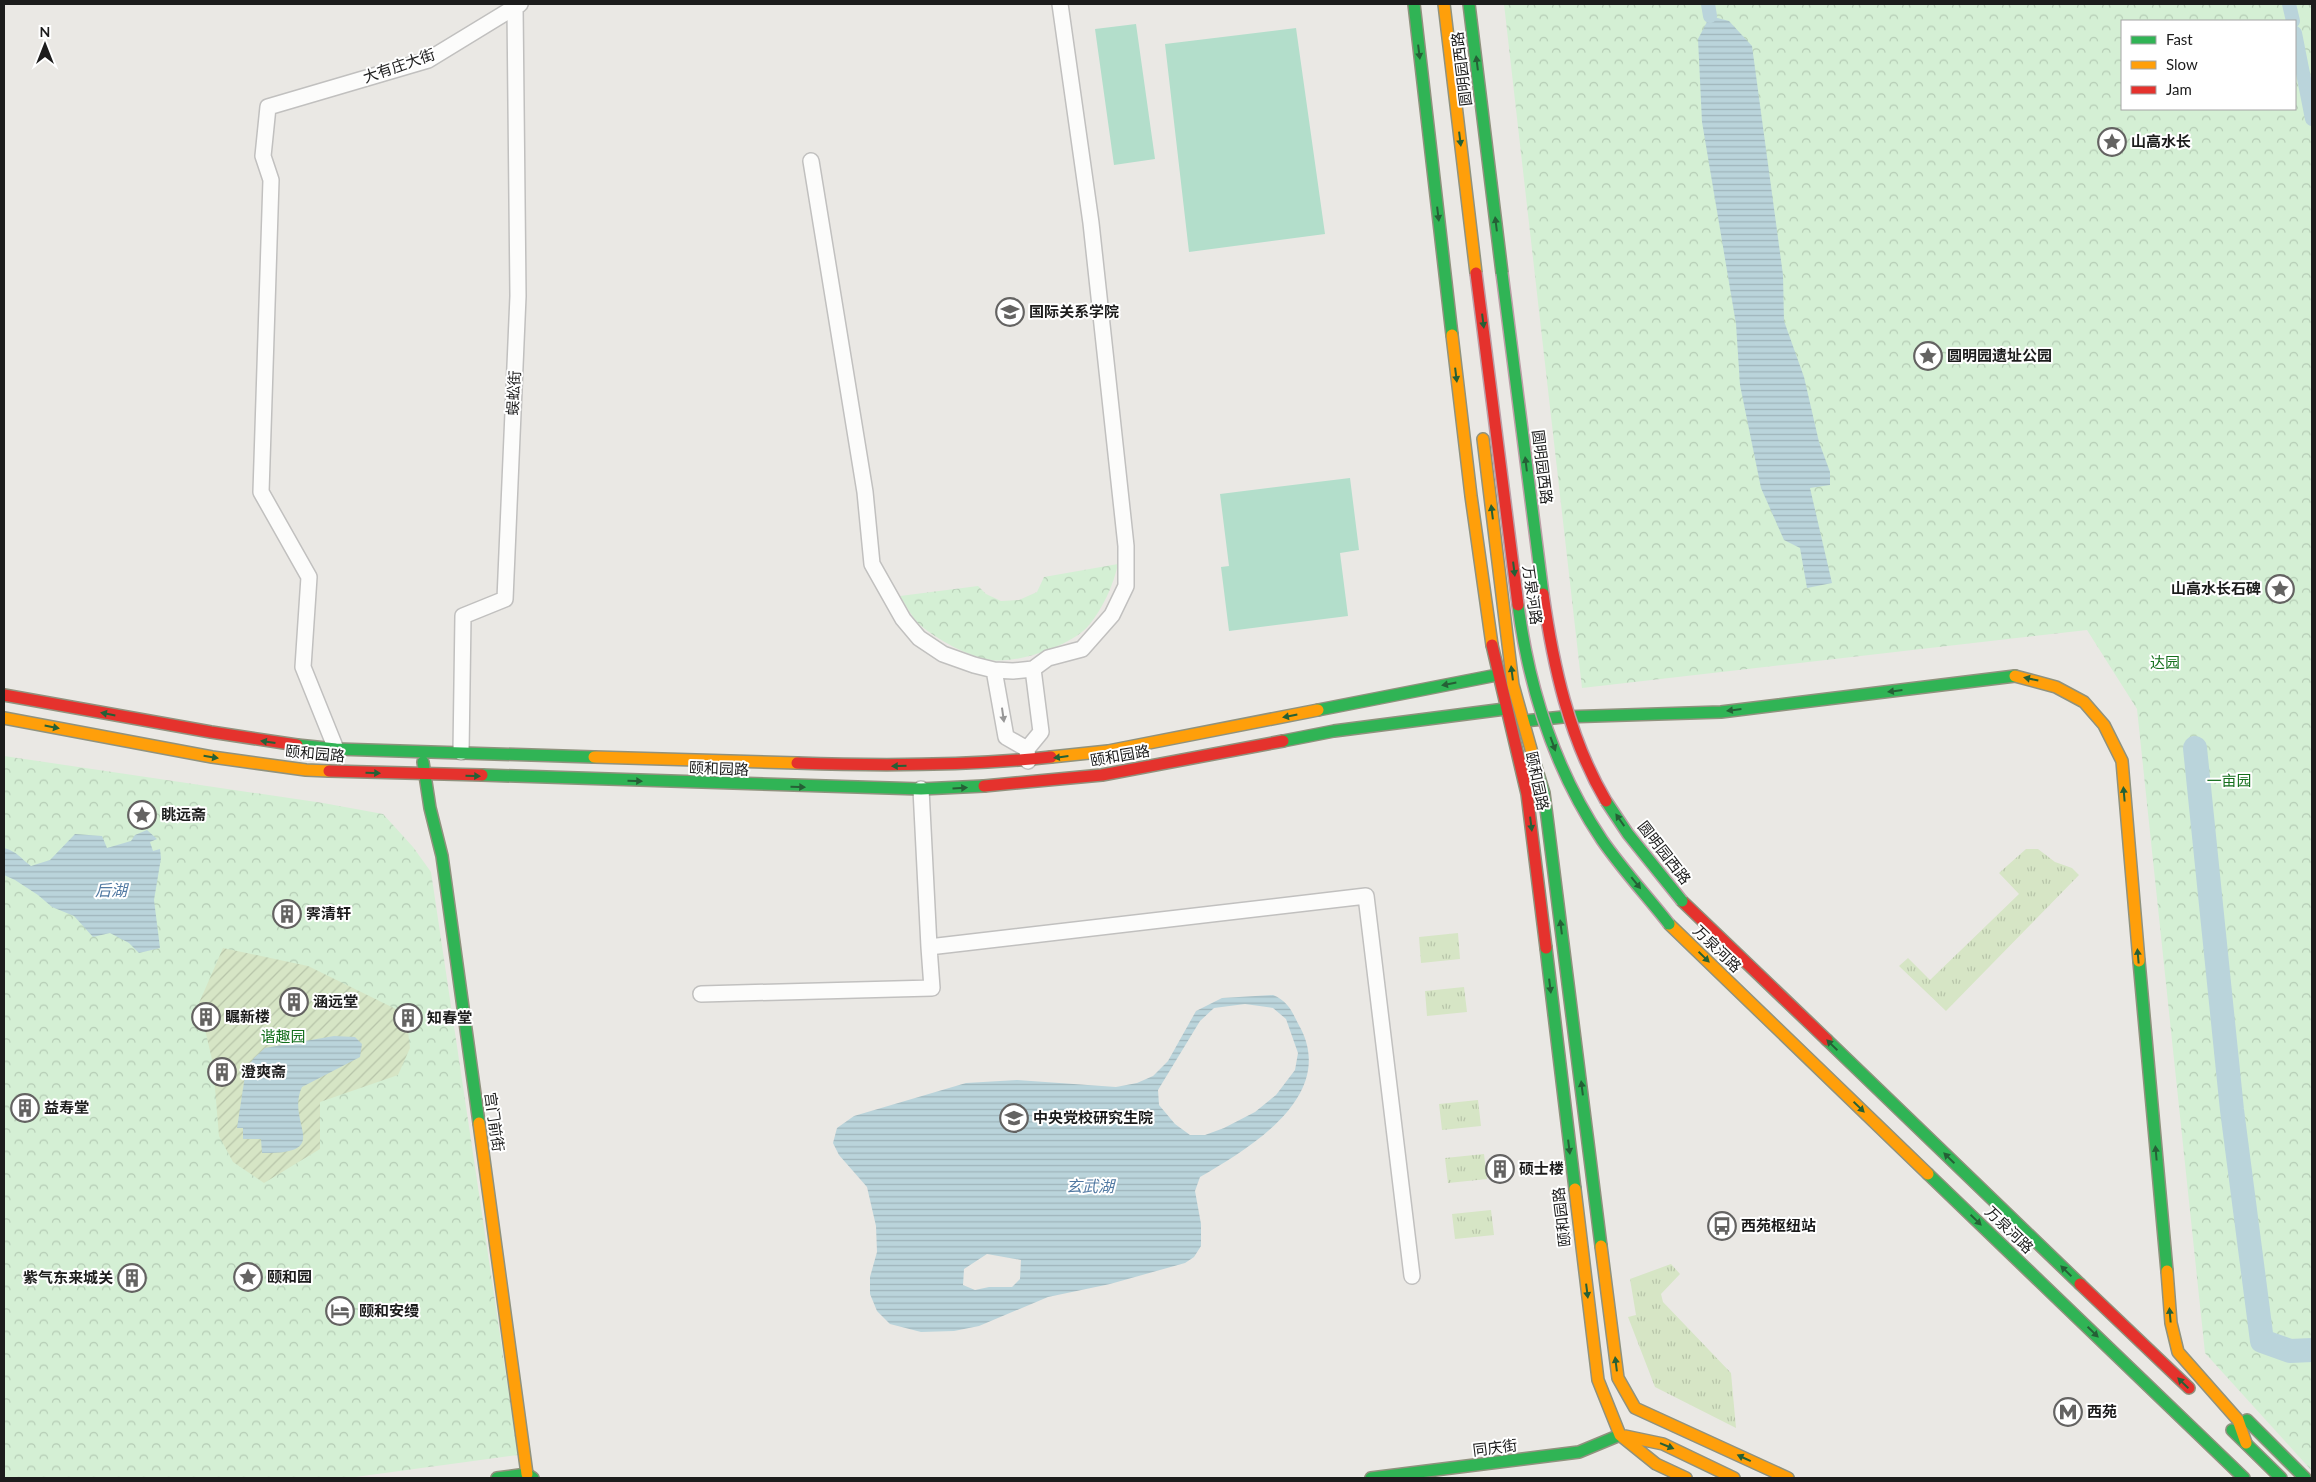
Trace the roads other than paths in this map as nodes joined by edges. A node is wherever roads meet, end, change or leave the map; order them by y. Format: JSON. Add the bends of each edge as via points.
{"nodes":[{"id":1,"x":1060,"y":4,"type":"edge"},
{"id":2,"x":1414,"y":4,"type":"edge"},
{"id":3,"x":1444,"y":4,"type":"edge"},
{"id":4,"x":1469,"y":4,"type":"edge"},
{"id":5,"x":517,"y":5,"type":"edge"},
{"id":6,"x":811,"y":161,"type":"dead end"},
{"id":7,"x":1476,"y":273,"type":"joint"},
{"id":8,"x":1482,"y":428,"type":"dead end"},
{"id":9,"x":1033,"y":669,"type":"junction"},
{"id":10,"x":994,"y":670,"type":"junction"},
{"id":11,"x":1497,"y":675,"type":"junction"},
{"id":12,"x":4,"y":695,"type":"edge"},
{"id":13,"x":1505,"y":709,"type":"junction"},
{"id":14,"x":4,"y":718,"type":"edge"},
{"id":15,"x":1524,"y":721,"type":"junction"},
{"id":16,"x":336,"y":749,"type":"junction"},
{"id":17,"x":421,"y":751,"type":"junction"},
{"id":18,"x":461,"y":752,"type":"junction"},
{"id":19,"x":1028,"y":755,"type":"junction"},
{"id":20,"x":424,"y":774,"type":"junction"},
{"id":21,"x":921,"y":790,"type":"junction"},
{"id":22,"x":1682,"y":900,"type":"joint"},
{"id":23,"x":929,"y":947,"type":"junction"},
{"id":24,"x":700,"y":994,"type":"dead end"},
{"id":25,"x":1412,"y":1276,"type":"dead end"},
{"id":26,"x":2196,"y":1395,"type":"dead end"},
{"id":27,"x":1635,"y":1408,"type":"junction"},
{"id":28,"x":2247,"y":1420,"type":"dead end"},
{"id":29,"x":2224,"y":1423,"type":"dead end"},
{"id":30,"x":1620,"y":1435,"type":"junction"},
{"id":31,"x":2246,"y":1443,"type":"junction"},
{"id":32,"x":530,"y":1476,"type":"edge"},
{"id":33,"x":497,"y":1478,"type":"edge"},
{"id":34,"x":1371,"y":1478,"type":"edge"},
{"id":35,"x":1686,"y":1478,"type":"edge"},
{"id":36,"x":1734,"y":1478,"type":"edge"},
{"id":37,"x":1788,"y":1478,"type":"edge"},
{"id":38,"x":2244,"y":1478,"type":"edge"},
{"id":39,"x":2281,"y":1478,"type":"edge"},
{"id":40,"x":2305,"y":1478,"type":"edge"}],
"edges":[{"from":1,"to":9,"type":"street","via":[[1091,223],[1125,527],[1126,586],[1112,615],[1082,649],[1048,658]]},
{"from":2,"to":11,"type":"main road","one_way":true,"via":[[1455,368]]},
{"from":3,"to":7,"type":"main road","name":"圆明园西路","one_way":true},
{"from":22,"to":4,"type":"main road","name":"圆明园西路","one_way":true,"bridge":true,"via":[[1600,791],[1559,685],[1546,626]]},
{"from":5,"to":16,"type":"street","name":"大有庄大街","via":[[428,60],[268,107],[262,156],[271,180],[261,492],[309,577],[303,667]]},
{"from":5,"to":18,"type":"street","name":"蜈蚣街","via":[[518,296],[505,599],[463,616]]},
{"from":6,"to":10,"type":"street","via":[[865,492],[872,564],[919,638],[943,654]]},
{"from":7,"to":38,"type":"main road","name":"万泉河路","one_way":true,"bridge":true,"via":[[1521,627],[1534,692],[1557,757],[1603,841],[1669,924]]},
{"from":15,"to":8,"type":"main road","one_way":true,"via":[[1513,685]]},
{"from":9,"to":10,"type":"street","via":[[1014,672]]},
{"from":9,"to":19,"type":"street","via":[[1041,732]]},
{"from":10,"to":19,"type":"street","one_way":true,"via":[[1006,737]]},
{"from":11,"to":13,"type":"main road"},
{"from":11,"to":15,"type":"main road"},
{"from":11,"to":19,"type":"main road","name":"颐和园路","one_way":true,"via":[[1108,751]]},
{"from":16,"to":12,"type":"main road","name":"颐和园路","one_way":true,"via":[[215,734]]},
{"from":13,"to":15,"type":"main road"},
{"from":21,"to":13,"type":"main road","name":"颐和园路","one_way":true,"via":[[1102,775],[1334,731]]},
{"from":13,"to":30,"type":"main road","name":"颐和园路","one_way":true,"via":[[1527,794],[1598,1380]]},
{"from":14,"to":20,"type":"main road","name":"颐和园路","one_way":true,"via":[[221,758],[306,770]]},
{"from":27,"to":15,"type":"main road","name":"颐和园路","one_way":true,"via":[[1618,1378],[1544,792]]},
{"from":31,"to":15,"type":"main road","one_way":true,"via":[[2238,1420],[2178,1352],[2171,1323],[2122,761],[2101,719],[2073,693],[2018,676],[1720,712]]},
{"from":16,"to":17,"type":"main road","name":"颐和园路"},
{"from":17,"to":18,"type":"main road","name":"颐和园路"},
{"from":17,"to":20,"type":"main road","name":"宫门前街"},
{"from":19,"to":18,"type":"main road","name":"颐和园路","one_way":true,"via":[[890,766]]},
{"from":20,"to":21,"type":"main road","name":"颐和园路","one_way":true},
{"from":20,"to":32,"type":"main road","name":"宫门前街","via":[[442,856]]},
{"from":21,"to":23,"type":"street"},
{"from":26,"to":22,"type":"main road","name":"万泉河路","one_way":true},
{"from":23,"to":24,"type":"street","via":[[932,988]]},
{"from":23,"to":25,"type":"street","via":[[1366,896]]},
{"from":27,"to":30,"type":"main road"},
{"from":37,"to":27,"type":"main road","one_way":true},
{"from":28,"to":40,"type":"main road"},
{"from":29,"to":31,"type":"main road"},
{"from":30,"to":34,"type":"main road","name":"同庆街","via":[[1579,1452]]},
{"from":30,"to":35,"type":"main road","name":"颐和园路","via":[[1656,1464]]},
{"from":30,"to":36,"type":"main road","one_way":true,"via":[[1663,1444]]},
{"from":31,"to":39,"type":"main road"},
{"from":32,"to":33,"type":"main road"}]}
